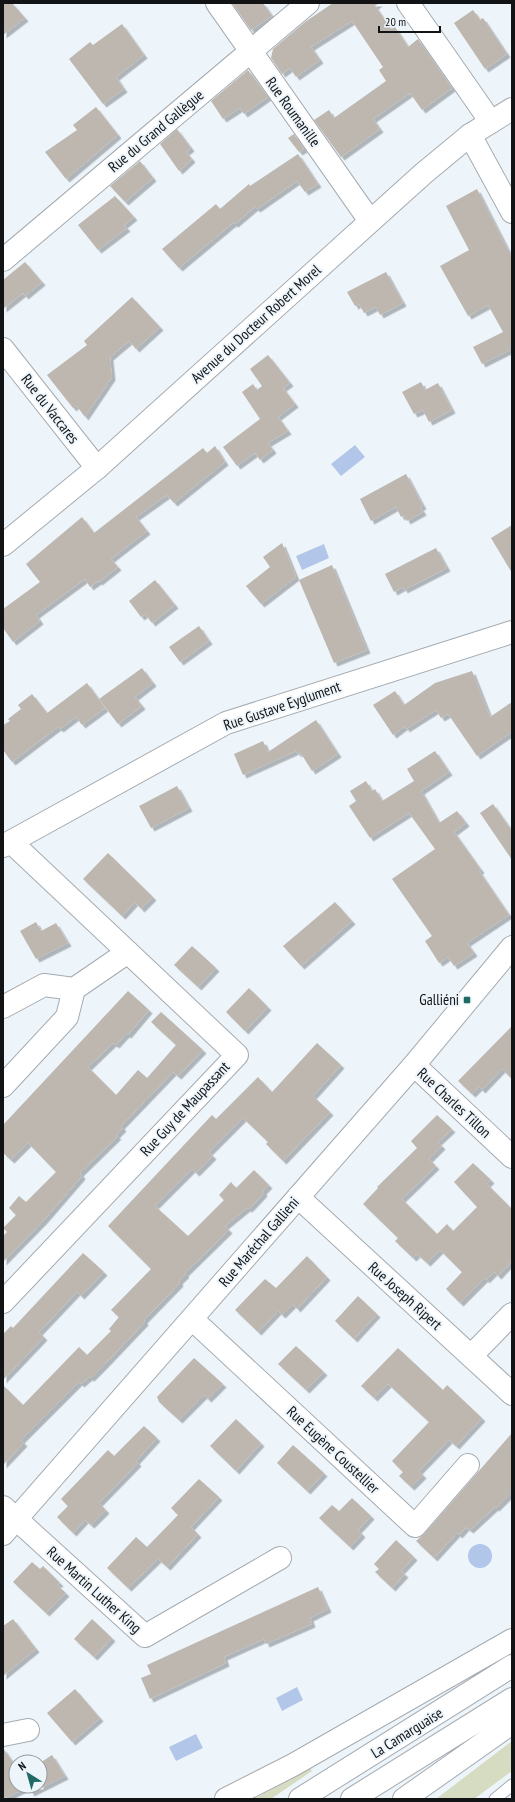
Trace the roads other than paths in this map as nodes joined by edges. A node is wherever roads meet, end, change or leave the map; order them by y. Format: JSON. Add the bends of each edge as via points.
{"nodes":[{"id":1,"x":217,"y":3,"type":"edge"},
{"id":2,"x":308,"y":3,"type":"edge"},
{"id":3,"x":408,"y":3,"type":"edge"},
{"id":4,"x":250,"y":52,"type":"junction"},
{"id":5,"x":512,"y":109,"type":"edge"},
{"id":6,"x":491,"y":122,"type":"junction"},
{"id":7,"x":470,"y":135,"type":"junction"},
{"id":8,"x":512,"y":212,"type":"edge"},
{"id":9,"x":370,"y":221,"type":"junction"},
{"id":10,"x":3,"y":260,"type":"edge"},
{"id":11,"x":3,"y":349,"type":"edge"},
{"id":12,"x":97,"y":468,"type":"junction"},
{"id":13,"x":3,"y":545,"type":"edge"},
{"id":14,"x":512,"y":632,"type":"edge"},
{"id":15,"x":7,"y":844,"type":"edge"},
{"id":16,"x":511,"y":951,"type":"edge"},
{"id":17,"x":128,"y":952,"type":"junction"},
{"id":18,"x":74,"y":989,"type":"junction"},
{"id":19,"x":3,"y":1007,"type":"edge"},
{"id":20,"x":414,"y":1065,"type":"junction"},
{"id":21,"x":3,"y":1086,"type":"edge"},
{"id":22,"x":512,"y":1157,"type":"edge"},
{"id":23,"x":298,"y":1198,"type":"junction"},
{"id":24,"x":3,"y":1302,"type":"edge"},
{"id":25,"x":512,"y":1314,"type":"edge"},
{"id":26,"x":192,"y":1319,"type":"junction"},
{"id":27,"x":471,"y":1356,"type":"junction"},
{"id":28,"x":512,"y":1394,"type":"edge"},
{"id":29,"x":468,"y":1465,"type":"dead end"},
{"id":30,"x":7,"y":1520,"type":"edge"},
{"id":31,"x":280,"y":1558,"type":"dead end"},
{"id":32,"x":512,"y":1640,"type":"edge"},
{"id":33,"x":512,"y":1666,"type":"edge"},
{"id":34,"x":512,"y":1699,"type":"edge"},
{"id":35,"x":512,"y":1723,"type":"edge"},
{"id":36,"x":28,"y":1730,"type":"dead end"},
{"id":37,"x":3,"y":1735,"type":"edge"},
{"id":38,"x":512,"y":1785,"type":"edge"},
{"id":39,"x":226,"y":1799,"type":"edge"},
{"id":40,"x":300,"y":1799,"type":"edge"},
{"id":41,"x":352,"y":1799,"type":"edge"},
{"id":42,"x":404,"y":1799,"type":"edge"},
{"id":43,"x":495,"y":1799,"type":"edge"}],
"edges":[{"from":1,"to":4,"type":"main road","name":"Rue Roumanille"},
{"from":2,"to":4,"type":"main road","name":"Rue du Grand Gallègue"},
{"from":3,"to":6,"type":"main road"},
{"from":4,"to":9,"type":"main road","name":"Rue Roumanille"},
{"from":4,"to":10,"type":"main road","name":"Rue du Grand Gallègue"},
{"from":5,"to":6,"type":"main road","name":"Avenue du Docteur Robert Morel"},
{"from":6,"to":7,"type":"main road","name":"Avenue du Docteur Robert Morel"},
{"from":7,"to":8,"type":"main road"},
{"from":7,"to":9,"type":"main road","name":"Avenue du Docteur Robert Morel"},
{"from":9,"to":12,"type":"main road","name":"Avenue du Docteur Robert Morel"},
{"from":11,"to":12,"type":"main road","name":"Rue du Vaccares"},
{"from":12,"to":13,"type":"main road","name":"Avenue du Docteur Robert Morel"},
{"from":14,"to":15,"type":"main road","name":"Rue Gustave Eyglument","via":[[226,723]]},
{"from":15,"to":17,"type":"main road","name":"Rue Guy de Maupassant"},
{"from":16,"to":20,"type":"main road","name":"Rue Maréchal Gallieni"},
{"from":17,"to":18,"type":"main road"},
{"from":17,"to":24,"type":"main road","name":"Rue Guy de Maupassant","via":[[237,1055]]},
{"from":18,"to":19,"type":"main road","via":[[44,985]]},
{"from":18,"to":21,"type":"main road","via":[[67,1017]]},
{"from":20,"to":22,"type":"main road","name":"Rue Charles Tillon"},
{"from":20,"to":23,"type":"main road","name":"Rue Maréchal Gallieni"},
{"from":23,"to":26,"type":"main road","name":"Rue Maréchal Gallieni"},
{"from":23,"to":27,"type":"main road","name":"Rue Joseph Ripert"},
{"from":25,"to":27,"type":"main road"},
{"from":26,"to":29,"type":"main road","name":"Rue Eugène Coustellier","via":[[415,1526]]},
{"from":26,"to":30,"type":"main road","name":"Rue Maréchal Gallieni"},
{"from":27,"to":28,"type":"main road","name":"Rue Joseph Ripert"},
{"from":30,"to":31,"type":"main road","name":"Rue Martin Luther King","via":[[145,1636]]},
{"from":32,"to":39,"type":"main road","via":[[294,1765]]},
{"from":33,"to":40,"type":"main road","name":"La Camarguaise"},
{"from":34,"to":41,"type":"main road","name":"La Camarguaise"},
{"from":35,"to":42,"type":"main road"},
{"from":36,"to":37,"type":"main road"},
{"from":38,"to":43,"type":"lane"}]}
